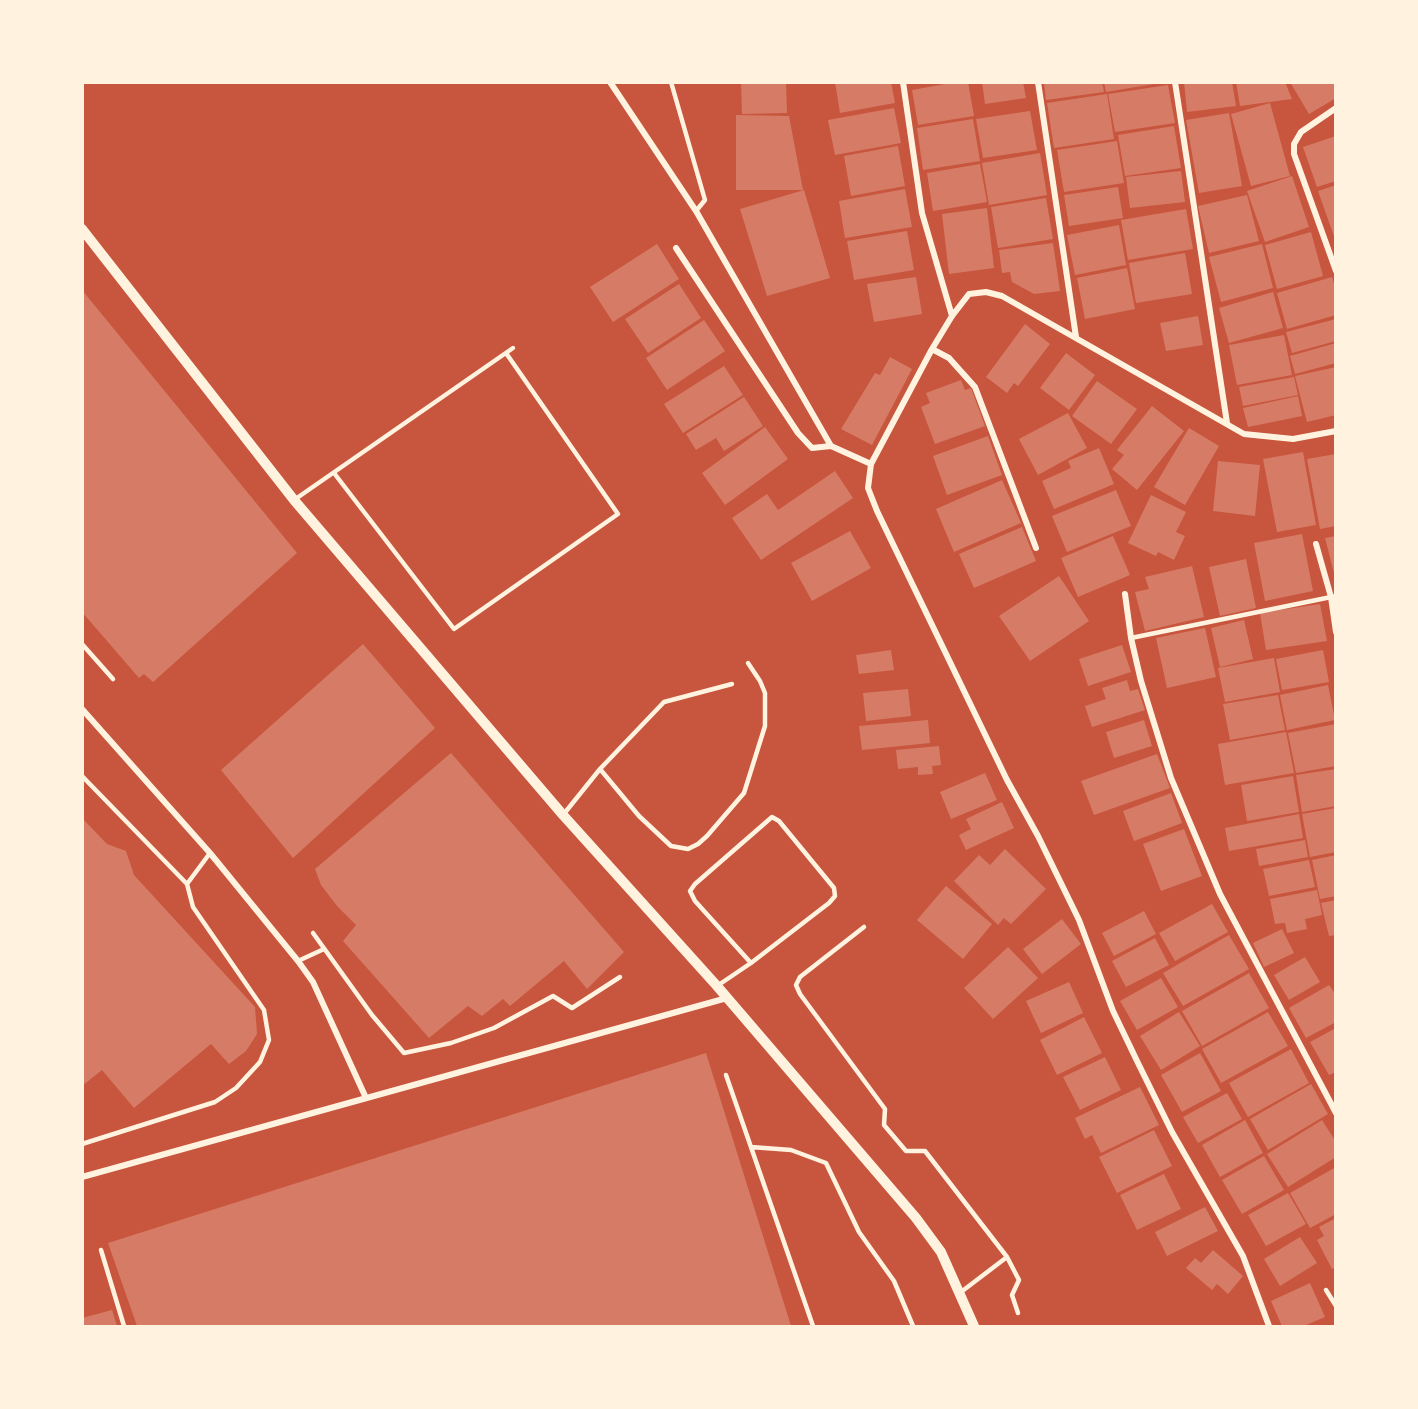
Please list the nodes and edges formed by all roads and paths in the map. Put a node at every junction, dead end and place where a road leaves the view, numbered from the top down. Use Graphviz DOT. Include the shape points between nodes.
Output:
graph roads {
  1 [pos="610,82"];
  2 [pos="671,82"];
  3 [pos="903,82"];
  4 [pos="1038,82"];
  5 [pos="1175,82"];
  6 [pos="1335,108"];
  7 [pos="696,211"];
  8 [pos="82,229"];
  9 [pos="676,248"];
  10 [pos="1335,271"];
  11 [pos="952,316"];
  12 [pos="1076,337"];
  13 [pos="513,348"];
  14 [pos="932,349"];
  15 [pos="506,353"];
  16 [pos="1227,423"];
  17 [pos="1335,431"];
  18 [pos="831,446"];
  19 [pos="871,464"];
  20 [pos="334,473"];
  21 [pos="294,500"];
  22 [pos="1316,544"];
  23 [pos="1036,548"];
  24 [pos="1125,594"];
  25 [pos="1333,596"];
  26 [pos="1335,632"];
  27 [pos="1131,638"];
  28 [pos="82,644"];
  29 [pos="748,663"];
  30 [pos="113,679"];
  31 [pos="732,684"];
  32 [pos="82,709"];
  33 [pos="600,769"];
  34 [pos="82,776"];
  35 [pos="562,815"];
  36 [pos="210,853"];
  37 [pos="187,884"];
  38 [pos="864,927"];
  39 [pos="313,933"];
  40 [pos="324,949"];
  41 [pos="298,961"];
  42 [pos="751,963"];
  43 [pos="620,977"];
  44 [pos="717,986"];
  45 [pos="727,998"];
  46 [pos="726,1075"];
  47 [pos="366,1098"];
  48 [pos="1335,1113"];
  49 [pos="82,1144"];
  50 [pos="751,1147"];
  51 [pos="82,1177"];
  52 [pos="101,1250"];
  53 [pos="1007,1257"];
  54 [pos="1326,1290"];
  55 [pos="961,1292"];
  56 [pos="1335,1306"];
  57 [pos="1018,1313"];
  58 [pos="123,1326"];
  59 [pos="813,1326"];
  60 [pos="913,1326"];
  61 [pos="974,1326"];
  62 [pos="1269,1326"];
  1 -- 7 [label="street"];
  2 -- 7 [label="lane" via="705,200"];
  3 -- 11 [label="street" via="922,213"];
  4 -- 12 [label="street"];
  5 -- 16 [label="street"];
  6 -- 10 [label="street" via="1301,132 1294,144 1294,154"];
  7 -- 18 [label="street"];
  8 -- 21 [label="street"];
  9 -- 18 [label="street" via="798,433 812,448"];
  11 -- 12 [label="street" via="969,294 986,292 1002,296"];
  11 -- 14 [label="street"];
  12 -- 16 [label="street"];
  13 -- 15 [label="lane"];
  14 -- 19 [label="street"];
  14 -- 23 [label="street" via="949,358 975,387"];
  15 -- 20 [label="lane"];
  15 -- 20 [label="lane" via="618,514 464,623 454,629"];
  16 -- 17 [label="street" via="1244,434 1263,437 1293,439"];
  18 -- 19 [label="street"];
  19 -- 62 [label="street" via="868,488 877,510 1079,920 1113,1011 1138,1063 1172,1132 1243,1256"];
  20 -- 21 [label="lane"];
  21 -- 35 [label="street"];
  22 -- 25 [label="street"];
  24 -- 27 [label="street"];
  25 -- 26 [label="street"];
  25 -- 27 [label="lane"];
  27 -- 48 [label="street" via="1171,778 1220,894"];
  28 -- 30 [label="lane"];
  29 -- 33 [label="lane" via="765,693 765,726 744,793 698,844 688,849 677,848 664,840"];
  31 -- 33 [label="lane" via="664,702"];
  32 -- 36 [label="street"];
  33 -- 35 [label="lane"];
  34 -- 37 [label="lane"];
  35 -- 44 [label="street"];
  36 -- 37 [label="lane"];
  36 -- 41 [label="street"];
  37 -- 49 [label="lane" via="193,907 264,1010 269,1040 260,1062 236,1088 215,1102"];
  38 -- 53 [label="lane" via="800,976 796,985 885,1109 884,1125 906,1151 925,1151"];
  39 -- 40 [label="lane"];
  40 -- 41 [label="lane"];
  40 -- 43 [label="lane" via="404,1053 494,1028 553,996 572,1008"];
  41 -- 47 [label="street" via="313,982"];
  42 -- 42 [label="lane" via="694,901 690,891 772,818 834,888 835,896"];
  42 -- 44 [label="lane"];
  44 -- 45 [label="street"];
  45 -- 47 [label="street"];
  45 -- 55 [label="street" via="916,1218 941,1252"];
  46 -- 50 [label="lane"];
  47 -- 51 [label="street"];
  50 -- 59 [label="lane"];
  50 -- 60 [label="lane" via="790,1150 826,1163 859,1232 894,1281"];
  52 -- 58 [label="lane"];
  53 -- 55 [label="lane"];
  53 -- 57 [label="lane" via="1018,1280 1012,1295"];
  54 -- 56 [label="lane"];
  55 -- 61 [label="street"];
}
